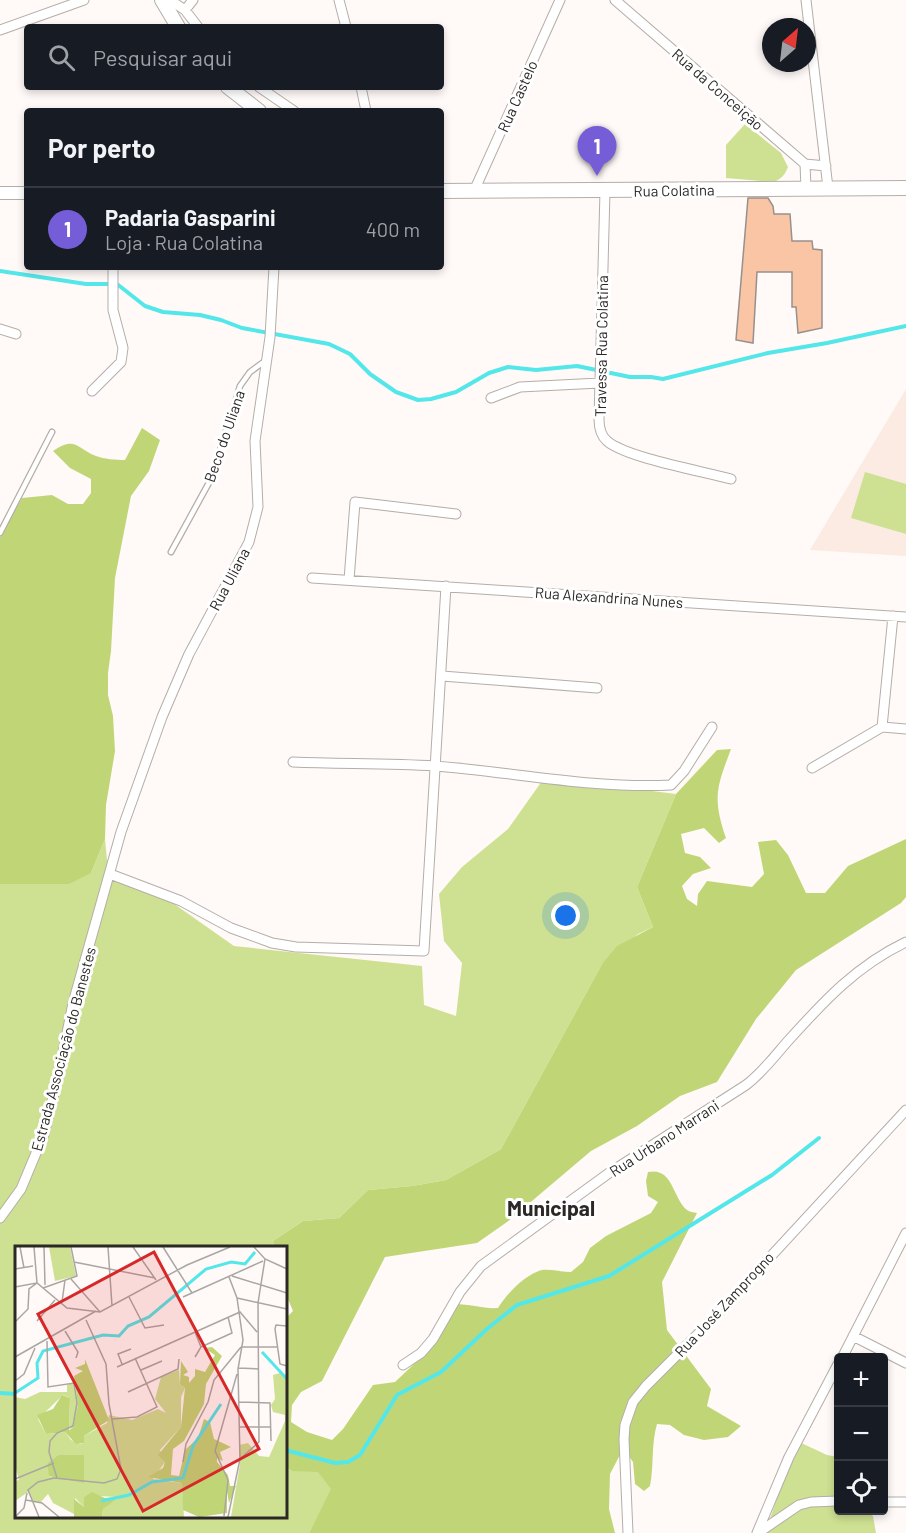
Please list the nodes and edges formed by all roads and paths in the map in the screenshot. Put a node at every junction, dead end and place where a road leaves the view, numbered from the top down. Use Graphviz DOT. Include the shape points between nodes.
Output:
graph roads {
  1 [pos="84,0"];
  2 [pos="162,0"];
  3 [pos="170,0"];
  4 [pos="193,0"];
  5 [pos="339,0"];
  6 [pos="560,0"];
  7 [pos="615,0"];
  8 [pos="806,0"];
  9 [pos="185,10"];
  10 [pos="176,24"];
  11 [pos="196,24"];
  12 [pos="345,24"];
  13 [pos="0,30"];
  14 [pos="232,90"];
  15 [pos="263,90"];
  16 [pos="362,90"];
  17 [pos="255,108"];
  18 [pos="290,108"];
  19 [pos="365,108"];
  20 [pos="805,164"];
  21 [pos="826,166"];
  22 [pos="806,188"];
  23 [pos="828,188"];
  24 [pos="906,188"];
  25 [pos="444,191"];
  26 [pos="474,191"];
  27 [pos="605,191"];
  28 [pos="0,193"];
  29 [pos="24,193"];
  30 [pos="274,270"];
  31 [pos="113,271"];
  32 [pos="0,329"];
  33 [pos="16,334"];
  34 [pos="267,360"];
  35 [pos="600,375"];
  36 [pos="92,391"];
  37 [pos="491,399"];
  38 [pos="52,432"];
  39 [pos="731,479"];
  40 [pos="456,514"];
  41 [pos="0,533"];
  42 [pos="171,552"];
  43 [pos="312,578"];
  44 [pos="349,580"];
  45 [pos="446,586"];
  46 [pos="893,616"];
  47 [pos="906,616"];
  48 [pos="442,676"];
  49 [pos="597,688"];
  50 [pos="882,726"];
  51 [pos="712,727"];
  52 [pos="906,729"];
  53 [pos="293,762"];
  54 [pos="434,766"];
  55 [pos="812,768"];
  56 [pos="110,874"];
  57 [pos="906,942"];
  58 [pos="906,1110"];
  59 [pos="0,1218"];
  60 [pos="906,1233"];
  61 [pos="853,1336"];
  62 [pos="844,1353"];
  63 [pos="906,1364"];
  64 [pos="403,1365"];
  65 [pos="834,1372"];
  66 [pos="834,1501"];
  67 [pos="888,1502"];
  68 [pos="906,1502"];
  69 [pos="628,1533"];
  70 [pos="758,1533"];
  1 -- 13 [label="street"];
  2 -- 10 [label="main road"];
  3 -- 9 [label="street"];
  4 -- 9 [label="street"];
  5 -- 12 [label="street"];
  6 -- 26 [label="street, Rua Castelo"];
  7 -- 20 [label="street, Rua da Conceição"];
  8 -- 21 [label="street"];
  9 -- 11 [label="street"];
  14 -- 17 [label="main road"];
  15 -- 18 [label="street"];
  16 -- 19 [label="street"];
  20 -- 21 [label="street"];
  20 -- 22 [label="street"];
  21 -- 23 [label="street"];
  22 -- 23 [label="main road, Rua Colatina"];
  22 -- 27 [label="main road, Rua Colatina"];
  23 -- 24 [label="main road, Rua Colatina"];
  25 -- 26 [label="main road, Rua Colatina"];
  26 -- 27 [label="main road, Rua Colatina"];
  27 -- 35 [label="street, Travessa Rua Colatina"];
  28 -- 29 [label="street"];
  30 -- 34 [label="street, Rua Uliana"];
  31 -- 36 [label="street" via="113,310 123,348 122,362"];
  32 -- 33 [label="street"];
  34 -- 42 [label="lane, Beco do Uliana" via="250,372 240,386 211,479"];
  34 -- 56 [label="street, Rua Uliana" via="255,441 258,507 249,542 189,654 162,717"];
  35 -- 37 [label="street" via="520,387"];
  35 -- 39 [label="street, Travessa Rua Colatina" via="599,428 607,441 627,452"];
  38 -- 41 [label="lane"];
  40 -- 44 [label="street" via="356,502"];
  43 -- 44 [label="street, Rua Alexandrina Nunes"];
  44 -- 45 [label="street, Rua Alexandrina Nunes"];
  45 -- 46 [label="street, Rua Alexandrina Nunes"];
  45 -- 48 [label="street"];
  46 -- 47 [label="street, Rua Alexandrina Nunes"];
  46 -- 50 [label="street"];
  48 -- 49 [label="street"];
  48 -- 54 [label="street"];
  50 -- 52 [label="street"];
  50 -- 55 [label="street"];
  51 -- 54 [label="street" via="671,785 568,781"];
  53 -- 54 [label="street"];
  54 -- 56 [label="street" via="424,951 272,944 231,928 181,901"];
  56 -- 59 [label="street, Estrada Associação do Banestes" via="73,1003 44,1134 21,1189"];
  57 -- 64 [label="street, Rua Urbano Marrani" via="864,966 837,989 746,1085 609,1173 481,1266 460,1292 433,1339"];
  58 -- 69 [label="street, Rua José Zamprogno" via="633,1402 624,1439"];
  60 -- 61 [label="street"];
  61 -- 62 [label="street"];
  61 -- 63 [label="street"];
  65 -- 70 [label="street" via="789,1457"];
  66 -- 70 [label="street" via="799,1504"];
  67 -- 68 [label="street"];
}
